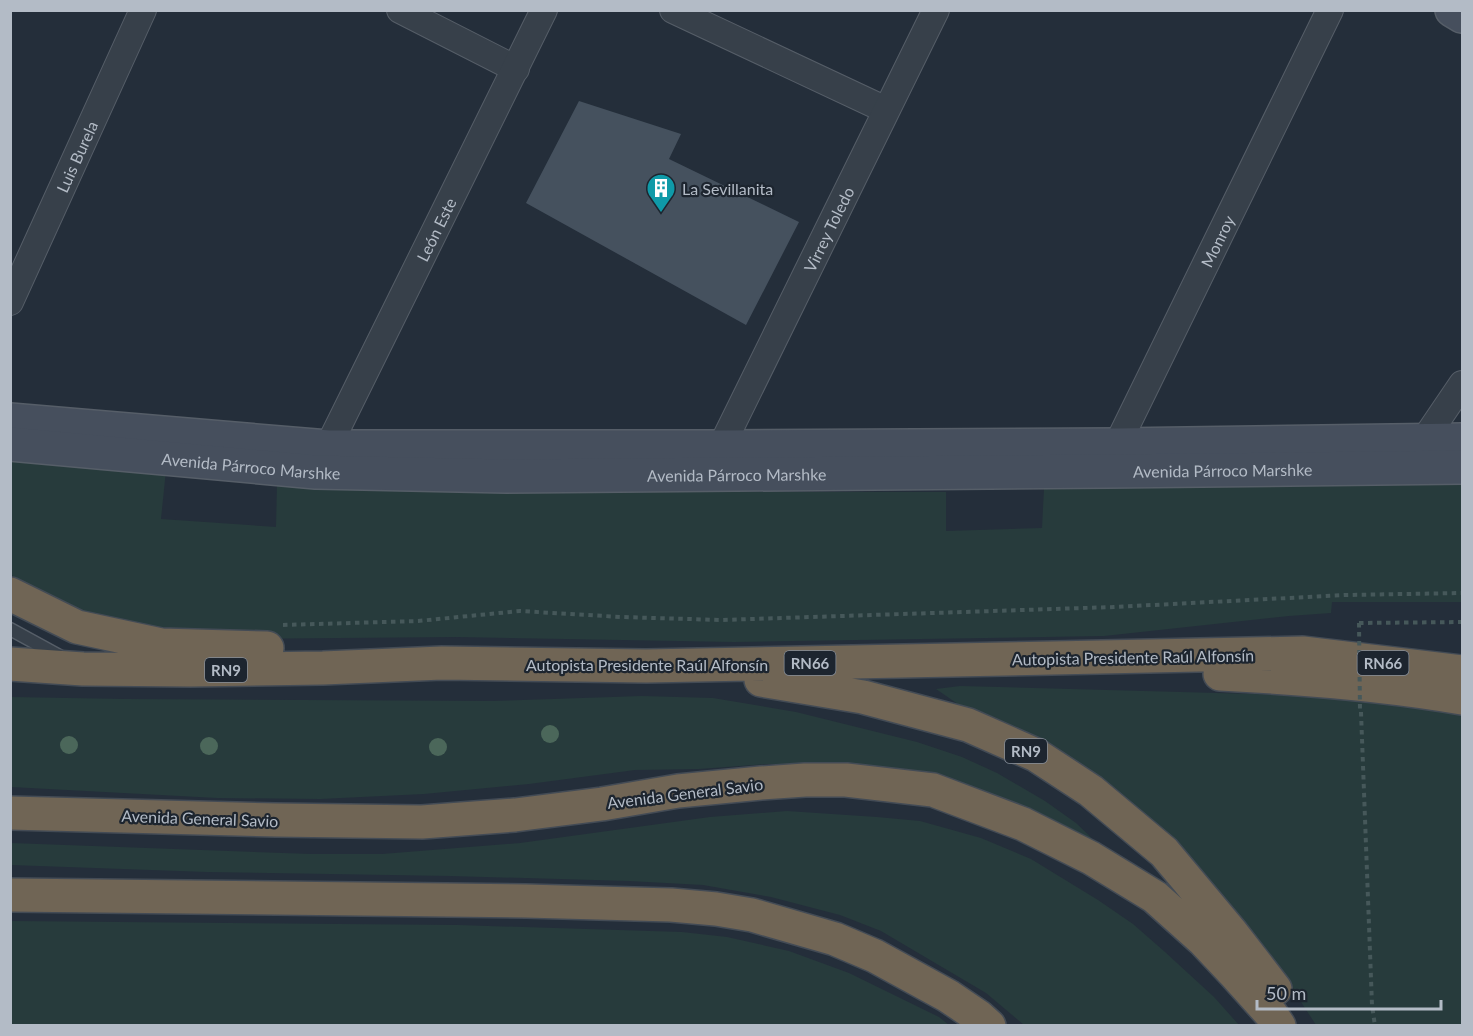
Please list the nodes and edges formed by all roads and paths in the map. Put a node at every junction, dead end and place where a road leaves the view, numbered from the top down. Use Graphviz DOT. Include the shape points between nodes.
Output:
graph roads {
  1 [pos="143,10"];
  2 [pos="400,10"];
  3 [pos="544,10"];
  4 [pos="673,10"];
  5 [pos="936,10"];
  6 [pos="1330,10"];
  7 [pos="1452,10"];
  8 [pos="1462,16"];
  9 [pos="516,69"];
  10 [pos="886,110"];
  11 [pos="10,302"];
  12 [pos="1462,384"];
  13 [pos="10,420"];
  14 [pos="1425,440"];
  15 [pos="1462,440"];
  16 [pos="10,444"];
  17 [pos="328,447"];
  18 [pos="721,447"];
  19 [pos="1113,458"];
  20 [pos="1462,467"];
  21 [pos="1462,593"];
  22 [pos="10,594"];
  23 [pos="1462,622"];
  24 [pos="272,625"];
  25 [pos="10,628"];
  26 [pos="1303,653"];
  27 [pos="1462,653"];
  28 [pos="975,660"];
  29 [pos="442,663"];
  30 [pos="10,664"];
  31 [pos="646,666"];
  32 [pos="83,669"];
  33 [pos="1462,672"];
  34 [pos="1462,698"];
  35 [pos="10,813"];
  36 [pos="10,895"];
  37 [pos="989,1026"];
  38 [pos="1279,1026"];
  39 [pos="1298,1026"];
  40 [pos="1375,1026"];
  1 -- 11 [label="street, Luis Burela"];
  2 -- 9 [label="street"];
  3 -- 9 [label="street, León Este"];
  4 -- 10 [label="street"];
  5 -- 10 [label="street, Virrey Toledo"];
  6 -- 19 [label="street, Monroy"];
  7 -- 8 [label="main road"];
  9 -- 17 [label="street, León Este"];
  10 -- 18 [label="street, Virrey Toledo"];
  12 -- 14 [label="street"];
  13 -- 17 [label="main road, Avenida Párroco Marshke"];
  14 -- 15 [label="main road, Avenida Párroco Marshke"];
  14 -- 19 [label="main road, Avenida Párroco Marshke"];
  16 -- 19 [label="main road, Avenida Párroco Marshke" via="328,472 506,476"];
  17 -- 18 [label="main road, Avenida Párroco Marshke"];
  18 -- 19 [label="main road, Avenida Párroco Marshke"];
  19 -- 20 [label="main road, Avenida Párroco Marshke"];
  21 -- 24 [label="path" via="721,620 520,611 418,621"];
  22 -- 29 [label="highway" via="77,627 160,645 352,651"];
  23 -- 40 [label="path, bridge" via="1359,623"];
  25 -- 32 [label="lane"];
  26 -- 27 [label="highway"];
  26 -- 28 [label="highway, Autopista Presidente Raúl Alfonsín / RN66"];
  26 -- 33 [label="highway, Autopista Presidente Raúl Alfonsín / RN66"];
  28 -- 31 [label="highway, Autopista Presidente Raúl Alfonsín / RN66"];
  28 -- 34 [label="highway" via="1254,676"];
  29 -- 31 [label="highway, Autopista Presidente Raúl Alfonsín / RN9"];
  29 -- 32 [label="highway, Autopista Presidente Raúl Alfonsín / RN9" via="323,668"];
  30 -- 32 [label="highway, Autopista Presidente Raúl Alfonsín / RN9"];
  31 -- 39 [label="highway, RN9" via="863,697 968,725 1036,755 1090,790 1164,852 1232,932 1283,999"];
  35 -- 38 [label="highway, Avenida General Savio" via="422,822 515,815 678,791 805,780 846,780 933,790 1023,824 1091,858 1155,897 1203,940"];
  36 -- 37 [label="highway" via="549,901 716,909 835,939 875,956 939,991"];
}
